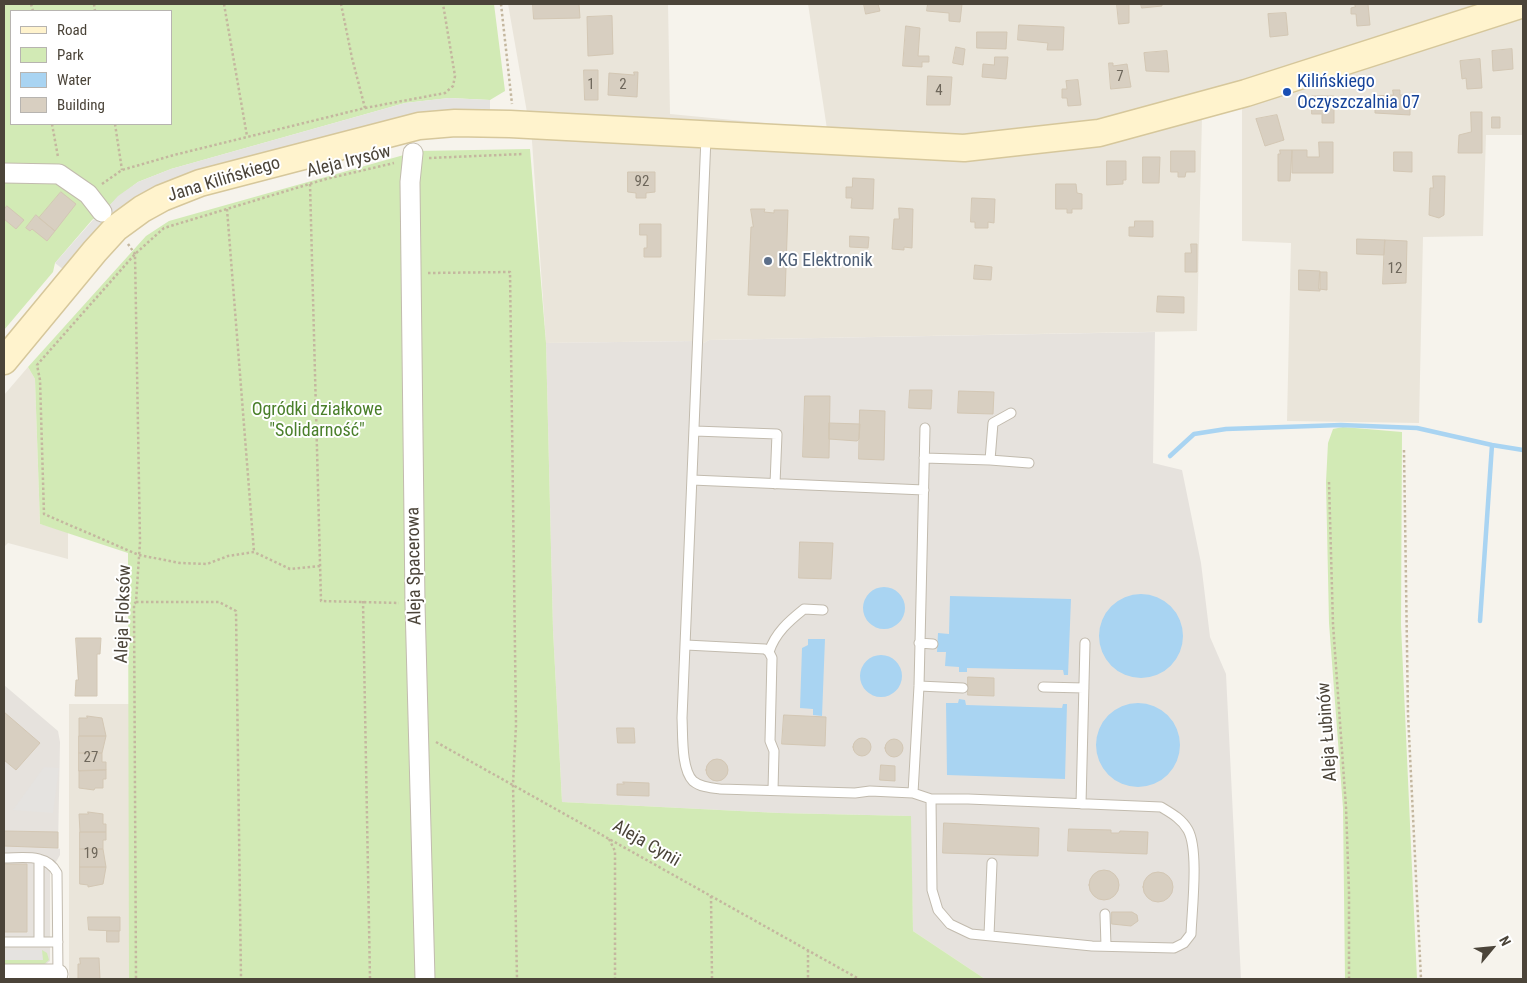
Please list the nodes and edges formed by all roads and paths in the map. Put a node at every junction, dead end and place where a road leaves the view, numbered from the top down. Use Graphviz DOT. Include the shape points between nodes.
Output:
graph roads {
  1 [pos="224,4"];
  2 [pos="341,4"];
  3 [pos="443,4"];
  4 [pos="501,4"];
  5 [pos="1523,4"];
  6 [pos="365,108"];
  7 [pos="510,124"];
  8 [pos="52,125"];
  9 [pos="115,125"];
  10 [pos="706,134"];
  11 [pos="247,136"];
  12 [pos="410,144"];
  13 [pos="523,154"];
  14 [pos="122,170"];
  15 [pos="4,173"];
  16 [pos="59,174"];
  17 [pos="310,184"];
  18 [pos="88,194"];
  19 [pos="227,209"];
  20 [pos="109,220"];
  21 [pos="134,252"];
  22 [pos="412,274"];
  23 [pos="4,361"];
  24 [pos="1011,414"];
  25 [pos="925,428"];
  26 [pos="694,431"];
  27 [pos="1404,450"];
  28 [pos="924,458"];
  29 [pos="990,460"];
  30 [pos="1029,463"];
  31 [pos="692,480"];
  32 [pos="1329,482"];
  33 [pos="775,484"];
  34 [pos="924,490"];
  35 [pos="254,552"];
  36 [pos="139,555"];
  37 [pos="320,566"];
  38 [pos="363,601"];
  39 [pos="136,602"];
  40 [pos="416,604"];
  41 [pos="823,610"];
  42 [pos="920,643"];
  43 [pos="1085,643"];
  44 [pos="933,644"];
  45 [pos="686,645"];
  46 [pos="770,652"];
  47 [pos="919,686"];
  48 [pos="1043,686"];
  49 [pos="963,688"];
  50 [pos="1084,688"];
  51 [pos="420,733"];
  52 [pos="513,784"];
  53 [pos="773,790"];
  54 [pos="913,793"];
  55 [pos="931,799"];
  56 [pos="1080,804"];
  57 [pos="609,838"];
  58 [pos="4,858"];
  59 [pos="39,858"];
  60 [pos="992,863"];
  61 [pos="711,896"];
  62 [pos="1105,914"];
  63 [pos="989,935"];
  64 [pos="4,942"];
  65 [pos="39,942"];
  66 [pos="58,942"];
  67 [pos="1106,946"];
  68 [pos="808,950"];
  69 [pos="4,974"];
  70 [pos="58,974"];
  71 [pos="27,977"];
  72 [pos="136,979"];
  73 [pos="241,979"];
  74 [pos="370,979"];
  75 [pos="425,979"];
  76 [pos="517,979"];
  77 [pos="615,979"];
  78 [pos="712,979"];
  79 [pos="808,979"];
  80 [pos="859,979"];
  81 [pos="1349,979"];
  82 [pos="1421,979"];
  1 -- 11 [label="path"];
  2 -- 6 [label="path"];
  3 -- 6 [label="path" via="456,76 453,86 445,93"];
  4 -- 7 [label="path" via="512,94"];
  5 -- 10 [label="street, Jana Kilińskiego" via="1246,93 1099,134 964,148"];
  6 -- 11 [label="path"];
  7 -- 10 [label="street, Jana Kilińskiego"];
  7 -- 12 [label="street, Jana Kilińskiego" via="455,124"];
  8 -- 16 [label="path"];
  9 -- 14 [label="path"];
  10 -- 26 [label="lane"];
  11 -- 14 [label="path"];
  12 -- 13 [label="path, Aleja Irysów"];
  12 -- 17 [label="path, Aleja Irysów"];
  12 -- 20 [label="street, Jana Kilińskiego" via="200,184"];
  12 -- 22 [label="street, Aleja Spacerowa"];
  14 -- 18 [label="path"];
  15 -- 16 [label="street"];
  16 -- 18 [label="street"];
  17 -- 19 [label="path, Aleja Irysów"];
  17 -- 37 [label="path"];
  18 -- 20 [label="street"];
  19 -- 21 [label="path, Aleja Irysów" via="164,228"];
  19 -- 35 [label="path"];
  20 -- 23 [label="street, Jana Kilińskiego"];
  21 -- 36 [label="path, Aleja Floksów"];
  21 -- 36 [label="path, Aleja Irysów" via="37,365 44,514"];
  22 -- 40 [label="street, Aleja Spacerowa"];
  22 -- 52 [label="path" via="510,272 516,725"];
  24 -- 29 [label="lane" via="993,423"];
  25 -- 28 [label="lane"];
  26 -- 31 [label="lane"];
  26 -- 33 [label="lane" via="777,434"];
  27 -- 82 [label="path" via="1408,714"];
  28 -- 29 [label="lane"];
  28 -- 34 [label="lane"];
  29 -- 30 [label="lane"];
  31 -- 33 [label="lane"];
  31 -- 45 [label="lane"];
  32 -- 81 [label="path, Aleja Łubinów" via="1346,816"];
  33 -- 34 [label="lane"];
  34 -- 42 [label="lane"];
  35 -- 36 [label="path" via="228,556 207,564 180,563"];
  35 -- 37 [label="path" via="290,569"];
  36 -- 39 [label="path, Aleja Floksów"];
  37 -- 38 [label="path" via="322,601"];
  38 -- 40 [label="path"];
  38 -- 74 [label="path"];
  39 -- 72 [label="path, Aleja Floksów"];
  39 -- 73 [label="path" via="219,602 236,610"];
  40 -- 51 [label="street, Aleja Spacerowa"];
  41 -- 46 [label="lane" via="804,609 798,613 772,641"];
  42 -- 44 [label="lane"];
  42 -- 47 [label="lane"];
  43 -- 50 [label="lane"];
  45 -- 46 [label="lane" via="765,649"];
  45 -- 53 [label="lane" via="682,718 684,760 692,780 704,787 720,790"];
  46 -- 53 [label="lane"];
  47 -- 49 [label="lane"];
  47 -- 54 [label="lane"];
  48 -- 50 [label="lane"];
  50 -- 56 [label="lane"];
  51 -- 52 [label="path, Aleja Cynii"];
  51 -- 75 [label="street, Aleja Spacerowa"];
  52 -- 57 [label="path, Aleja Cynii"];
  52 -- 76 [label="path"];
  53 -- 54 [label="lane"];
  54 -- 55 [label="lane"];
  55 -- 56 [label="lane"];
  55 -- 63 [label="lane" via="932,890 938,910 950,924 971,934"];
  56 -- 67 [label="lane" via="1161,808 1176,816 1188,829 1192,840 1191,934 1184,944 1174,948"];
  57 -- 61 [label="path, Aleja Cynii"];
  57 -- 77 [label="path" via="615,851"];
  58 -- 59 [label="lane"];
  59 -- 65 [label="lane"];
  59 -- 66 [label="lane" via="47,860 57,872"];
  60 -- 63 [label="lane"];
  61 -- 68 [label="path, Aleja Cynii"];
  61 -- 78 [label="path"];
  62 -- 67 [label="lane"];
  63 -- 67 [label="lane"];
  64 -- 65 [label="lane"];
  65 -- 66 [label="lane"];
  66 -- 70 [label="lane"];
  68 -- 79 [label="path"];
  68 -- 80 [label="path, Aleja Cynii"];
  69 -- 71 [label="street"];
  70 -- 71 [label="street"];
}
